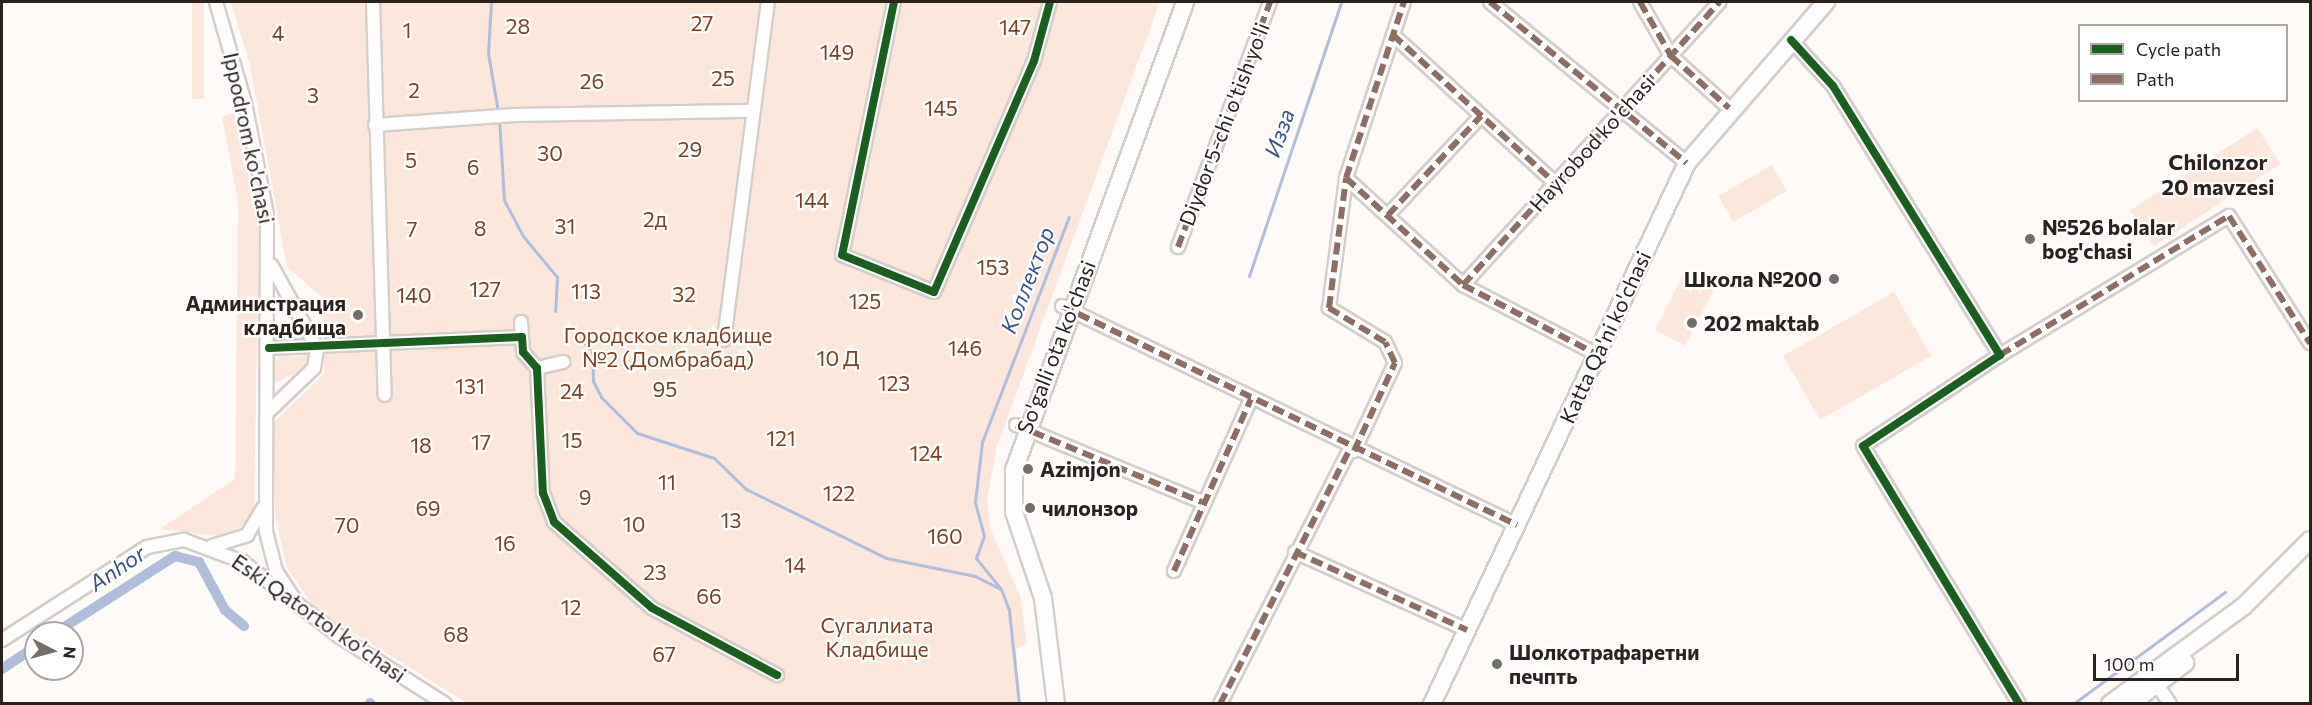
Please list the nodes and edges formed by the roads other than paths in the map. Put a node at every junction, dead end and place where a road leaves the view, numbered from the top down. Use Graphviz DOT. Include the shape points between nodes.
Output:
graph roads {
  1 [pos="216,2"];
  2 [pos="373,2"];
  3 [pos="768,2"];
  4 [pos="894,2"];
  5 [pos="1050,2"];
  6 [pos="1175,2"];
  7 [pos="1185,2"];
  8 [pos="1270,2"];
  9 [pos="1404,2"];
  10 [pos="1491,2"];
  11 [pos="1640,2"];
  12 [pos="1720,2"];
  13 [pos="1826,2"];
  14 [pos="1393,35"];
  15 [pos="1791,40"];
  16 [pos="1671,56"];
  17 [pos="1729,108"];
  18 [pos="754,111"];
  19 [pos="1619,112"];
  20 [pos="1481,116"];
  21 [pos="375,125"];
  22 [pos="1687,163"];
  23 [pos="1346,178"];
  24 [pos="1555,183"];
  25 [pos="1388,215"];
  26 [pos="1178,247"];
  27 [pos="270,264"];
  28 [pos="1463,285"];
  29 [pos="1066,308"];
  30 [pos="521,322"];
  31 [pos="522,337"];
  32 [pos="724,340"];
  33 [pos="2310,343"];
  34 [pos="381,345"];
  35 [pos="268,348"];
  36 [pos="317,348"];
  37 [pos="1596,354"];
  38 [pos="2000,356"];
  39 [pos="563,362"];
  40 [pos="537,368"];
  41 [pos="385,395"];
  42 [pos="1251,399"];
  43 [pos="267,413"];
  44 [pos="1021,427"];
  45 [pos="1352,450"];
  46 [pos="265,492"];
  47 [pos="1202,502"];
  48 [pos="1517,525"];
  49 [pos="2310,540"];
  50 [pos="211,546"];
  51 [pos="1295,552"];
  52 [pos="2310,556"];
  53 [pos="1174,571"];
  54 [pos="298,605"];
  55 [pos="1467,630"];
  56 [pos="2,640"];
  57 [pos="777,675"];
  58 [pos="2153,679"];
  59 [pos="445,704"];
  60 [pos="1046,704"];
  61 [pos="1056,704"];
  62 [pos="1220,704"];
  63 [pos="1432,704"];
  64 [pos="2019,704"];
  65 [pos="2110,704"];
  66 [pos="2130,704"];
  67 [pos="2170,704"];
  1 -- 27 [label="street, Ippodrom ko'chasi" via="257,155"];
  2 -- 21 [label="street"];
  3 -- 18 [label="street"];
  4 -- 5 [label="street" via="842,255 934,292 1034,61"];
  6 -- 29 [label="main road, So'galli ota ko'chasi"];
  7 -- 29 [label="main road, So'galli ota ko'chasi"];
  8 -- 26 [label="street, Diydor 5-chi o'tish yo'li"];
  9 -- 14 [label="street"];
  10 -- 19 [label="street"];
  11 -- 16 [label="street"];
  12 -- 16 [label="street, Hayrobod ko'chasi"];
  13 -- 15 [label="main road, Katta Qa'ni ko'chasi"];
  14 -- 20 [label="street"];
  14 -- 23 [label="street"];
  15 -- 17 [label="main road, Katta Qa'ni ko'chasi"];
  15 -- 38 [label="street" via="1833,86"];
  16 -- 17 [label="street"];
  16 -- 19 [label="street, Hayrobod ko'chasi"];
  17 -- 22 [label="main road, Katta Qa'ni ko'chasi"];
  18 -- 21 [label="street" via="485,116"];
  18 -- 32 [label="street"];
  19 -- 22 [label="street"];
  19 -- 24 [label="street, Hayrobod ko'chasi"];
  20 -- 24 [label="street"];
  20 -- 25 [label="street"];
  21 -- 34 [label="street"];
  22 -- 37 [label="main road, Katta Qa'ni ko'chasi"];
  23 -- 25 [label="street"];
  23 -- 45 [label="street" via="1329,308 1385,342 1395,363"];
  24 -- 28 [label="street, Hayrobod ko'chasi"];
  25 -- 28 [label="street"];
  27 -- 35 [label="street, Ippodrom ko'chasi"];
  27 -- 36 [label="street"];
  28 -- 37 [label="street"];
  29 -- 42 [label="street"];
  29 -- 44 [label="main road, So'galli ota ko'chasi"];
  30 -- 31 [label="street"];
  31 -- 34 [label="street"];
  31 -- 40 [label="street" via="523,352"];
  33 -- 38 [label="street" via="2229,216"];
  34 -- 36 [label="street"];
  34 -- 41 [label="street"];
  35 -- 36 [label="street"];
  35 -- 43 [label="street, Ippodrom ko'chasi"];
  36 -- 43 [label="street" via="314,368"];
  37 -- 48 [label="main road, Katta Qa'ni ko'chasi"];
  38 -- 64 [label="street" via="1863,446"];
  39 -- 40 [label="street"];
  40 -- 57 [label="street" via="543,493 554,522 652,608"];
  42 -- 45 [label="street"];
  42 -- 47 [label="street"];
  43 -- 46 [label="street, Ippodrom ko'chasi"];
  44 -- 47 [label="street"];
  44 -- 60 [label="main road, So'galli ota ko'chasi" via="1004,499 1033,601"];
  44 -- 61 [label="main road, So'galli ota ko'chasi" via="1014,470 1014,512 1043,598"];
  45 -- 48 [label="street"];
  45 -- 51 [label="street"];
  46 -- 50 [label="street, Ippodrom ko'chasi" via="251,532"];
  46 -- 54 [label="street, Ippodrom ko'chasi" via="270,553"];
  47 -- 53 [label="street" via="1203,514"];
  48 -- 55 [label="main road, Katta Qa'ni ko'chasi"];
  49 -- 58 [label="main road" via="2244,606"];
  50 -- 54 [label="street, Eski Qatortol ko'chasi" via="243,562"];
  50 -- 56 [label="street, Eski Qatortol ko'chasi" via="178,540 147,547"];
  51 -- 55 [label="street"];
  51 -- 62 [label="street"];
  52 -- 58 [label="main road" via="2251,615"];
  54 -- 59 [label="street, Eski Qatortol ko'chasi"];
  55 -- 63 [label="main road, Katta Qa'ni ko'chasi"];
  58 -- 65 [label="main road"];
  58 -- 66 [label="main road"];
  58 -- 67 [label="street"];
}
